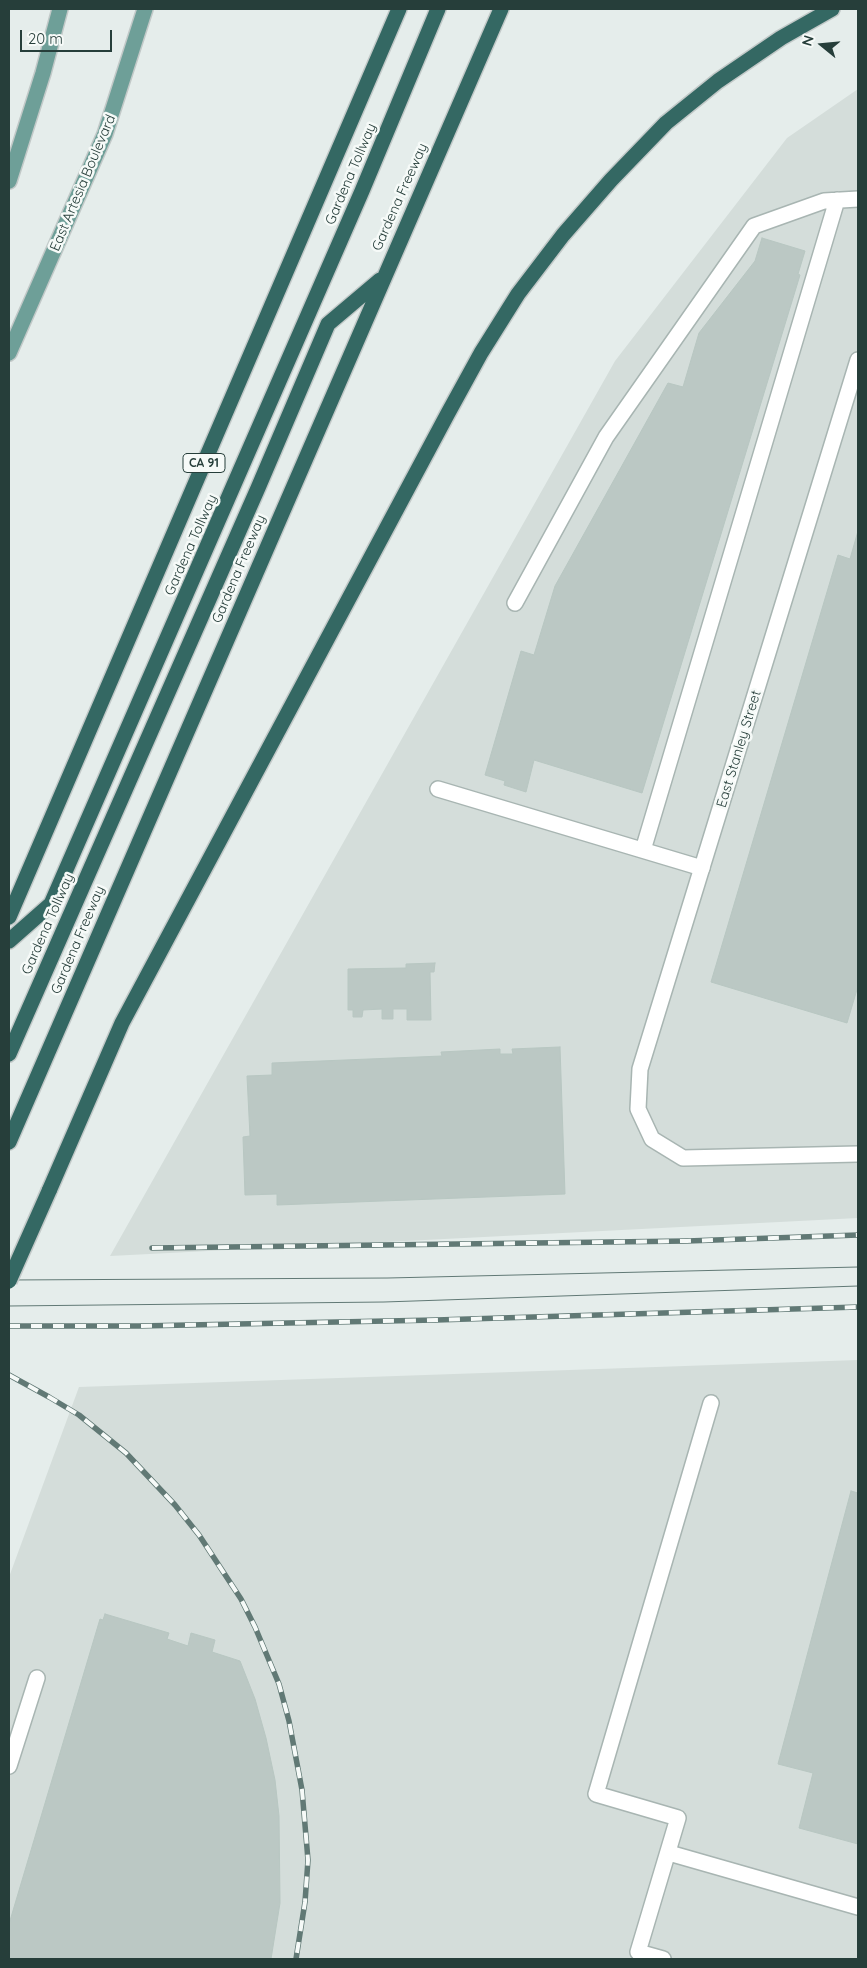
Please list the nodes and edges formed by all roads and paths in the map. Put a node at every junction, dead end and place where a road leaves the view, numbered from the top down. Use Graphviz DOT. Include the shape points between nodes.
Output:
graph roads {
  1 [pos="60,9"];
  2 [pos="145,9"];
  3 [pos="398,9"];
  4 [pos="438,9"];
  5 [pos="501,9"];
  6 [pos="832,9"];
  7 [pos="9,181"];
  8 [pos="858,199"];
  9 [pos="837,200"];
  10 [pos="383,277"];
  11 [pos="9,352"];
  12 [pos="858,360"];
  13 [pos="515,603"];
  14 [pos="438,789"];
  15 [pos="643,850"];
  16 [pos="702,868"];
  17 [pos="9,917"];
  18 [pos="9,941"];
  19 [pos="9,1054"];
  20 [pos="9,1142"];
  21 [pos="858,1154"];
  22 [pos="9,1281"];
  23 [pos="711,1403"];
  24 [pos="37,1678"];
  25 [pos="9,1766"];
  26 [pos="668,1853"];
  27 [pos="858,1907"];
  28 [pos="663,1959"];
  1 -- 7 [label="main road"];
  2 -- 11 [label="main road, East Artesia Boulevard" via="105,134"];
  3 -- 17 [label="highway, CA 91"];
  4 -- 18 [label="highway, Gardena Tollway" via="51,904"];
  5 -- 10 [label="highway, Gardena Freeway"];
  6 -- 22 [label="highway, bridge" via="781,38 718,81 666,123 563,235 518,294 481,352 122,1023"];
  8 -- 9 [label="street"];
  9 -- 13 [label="street" via="824,201 754,226 606,437"];
  9 -- 15 [label="street"];
  10 -- 19 [label="highway, Gardena Tollway" via="328,324"];
  10 -- 20 [label="highway, Gardena Freeway"];
  12 -- 16 [label="street, East Stanley Street"];
  14 -- 15 [label="street"];
  15 -- 16 [label="street"];
  16 -- 21 [label="street, East Stanley Street" via="640,1069 638,1110 652,1139 683,1158"];
  23 -- 26 [label="street" via="596,1794 678,1818"];
  24 -- 25 [label="street"];
  26 -- 27 [label="street"];
  26 -- 28 [label="street" via="638,1952"];
}
